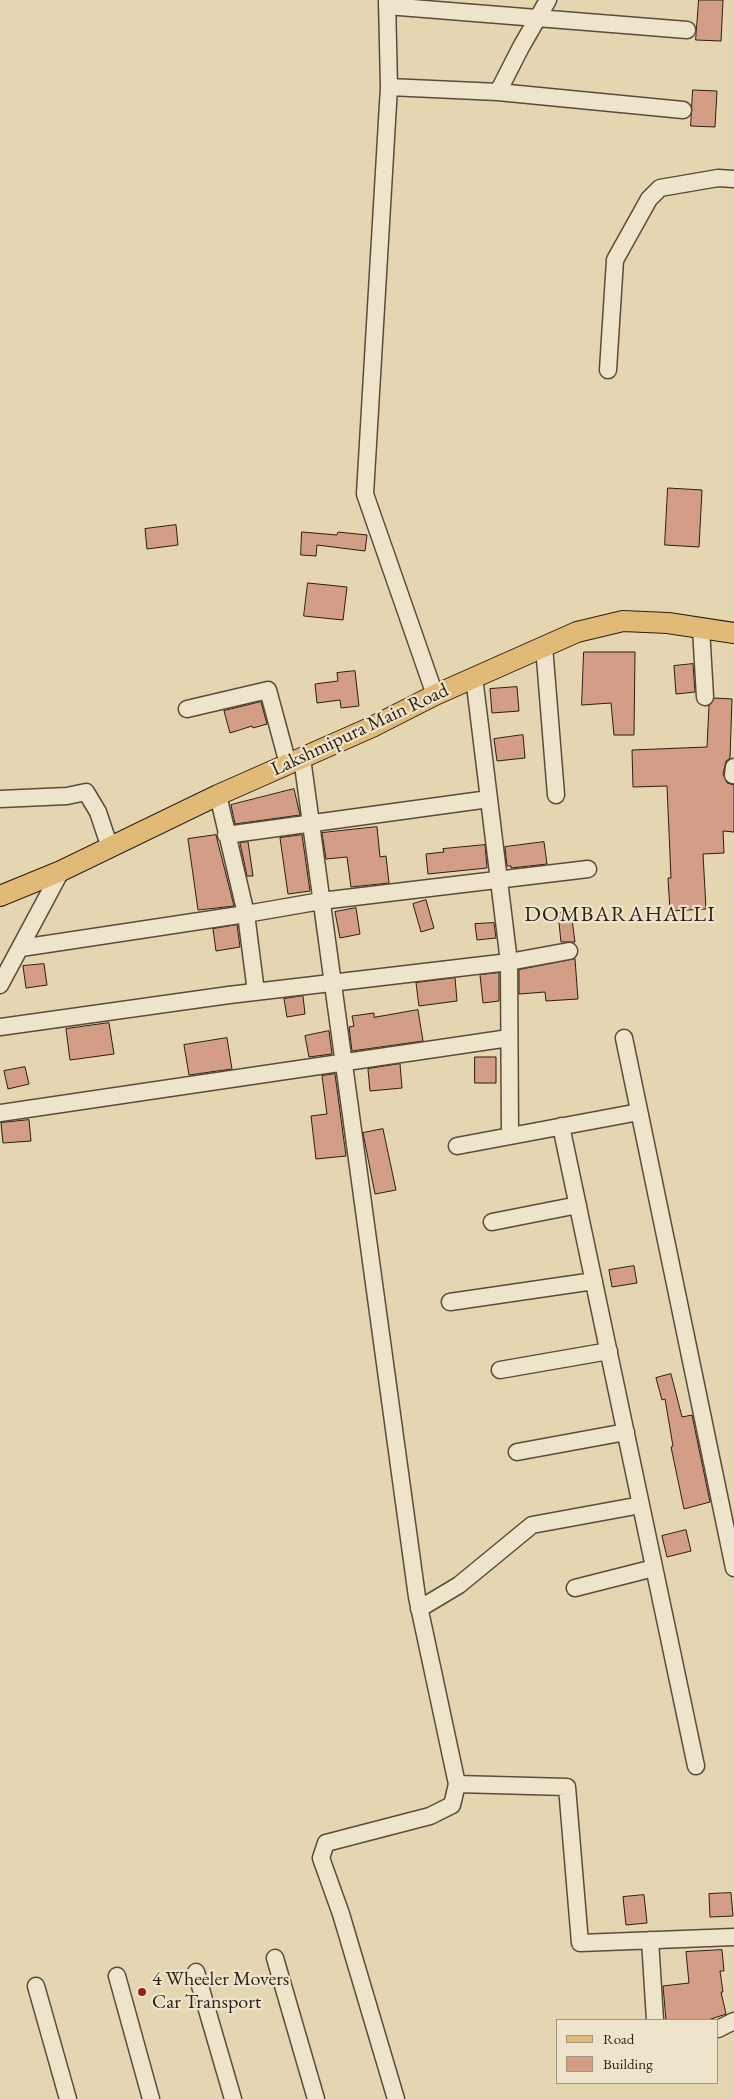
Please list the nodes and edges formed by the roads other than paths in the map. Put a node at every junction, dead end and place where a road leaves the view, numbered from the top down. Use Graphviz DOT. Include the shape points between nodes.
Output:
graph roads {
  1 [pos="548,0"];
  2 [pos="387,3"];
  3 [pos="538,16"];
  4 [pos="687,30"];
  5 [pos="388,87"];
  6 [pos="498,92"];
  7 [pos="683,110"];
  8 [pos="734,179"];
  9 [pos="608,370"];
  10 [pos="701,628"];
  11 [pos="734,634"];
  12 [pos="544,646"];
  13 [pos="474,678"];
  14 [pos="435,695"];
  15 [pos="705,697"];
  16 [pos="186,710"];
  17 [pos="295,761"];
  18 [pos="218,795"];
  19 [pos="556,795"];
  20 [pos="0,799"];
  21 [pos="489,800"];
  22 [pos="310,823"];
  23 [pos="226,834"];
  24 [pos="110,848"];
  25 [pos="588,869"];
  26 [pos="61,871"];
  27 [pos="500,881"];
  28 [pos="0,896"];
  29 [pos="321,901"];
  30 [pos="246,914"];
  31 [pos="21,948"];
  32 [pos="569,951"];
  33 [pos="509,962"];
  34 [pos="333,982"];
  35 [pos="0,985"];
  36 [pos="256,992"];
  37 [pos="0,1027"];
  38 [pos="509,1038"];
  39 [pos="624,1038"];
  40 [pos="345,1062"];
  41 [pos="640,1112"];
  42 [pos="0,1113"];
  43 [pos="561,1126"];
  44 [pos="510,1136"];
  45 [pos="457,1146"];
  46 [pos="578,1204"];
  47 [pos="492,1222"];
  48 [pos="594,1281"];
  49 [pos="450,1302"];
  50 [pos="609,1351"];
  51 [pos="500,1370"];
  52 [pos="626,1432"];
  53 [pos="517,1452"];
  54 [pos="641,1505"];
  55 [pos="654,1568"];
  56 [pos="734,1568"];
  57 [pos="576,1588"];
  58 [pos="420,1609"];
  59 [pos="696,1766"];
  60 [pos="457,1784"];
  61 [pos="734,1937"];
  62 [pos="650,1940"];
  63 [pos="276,1958"];
  64 [pos="196,1972"];
  65 [pos="117,1976"];
  66 [pos="36,1986"];
  67 [pos="655,2019"];
  68 [pos="734,2021"];
  69 [pos="719,2028"];
  70 [pos="68,2099"];
  71 [pos="151,2099"];
  72 [pos="233,2099"];
  73 [pos="316,2099"];
  74 [pos="396,2099"];
  1 -- 3 [label="street"];
  2 -- 3 [label="street"];
  2 -- 5 [label="street"];
  3 -- 4 [label="street"];
  3 -- 6 [label="street"];
  5 -- 6 [label="street"];
  5 -- 14 [label="street" via="364,494"];
  6 -- 7 [label="street"];
  8 -- 9 [label="street" via="718,178 660,188 649,199 615,260"];
  10 -- 11 [label="main road, Lakshmipura Main Road"];
  10 -- 12 [label="main road, Lakshmipura Main Road" via="623,621 577,632"];
  10 -- 15 [label="street"];
  12 -- 13 [label="main road, Lakshmipura Main Road"];
  12 -- 19 [label="street"];
  13 -- 14 [label="main road, Lakshmipura Main Road"];
  13 -- 21 [label="street"];
  14 -- 17 [label="main road, Lakshmipura Main Road"];
  16 -- 17 [label="street" via="268,690"];
  17 -- 18 [label="main road, Lakshmipura Main Road"];
  17 -- 22 [label="street"];
  18 -- 23 [label="street"];
  18 -- 24 [label="main road, Lakshmipura Main Road"];
  20 -- 24 [label="street" via="86,792 98,812"];
  21 -- 22 [label="street"];
  21 -- 27 [label="street"];
  22 -- 23 [label="street"];
  22 -- 29 [label="street"];
  23 -- 30 [label="street"];
  24 -- 26 [label="main road, Lakshmipura Main Road"];
  25 -- 27 [label="street"];
  26 -- 28 [label="main road, Lakshmipura Main Road"];
  26 -- 31 [label="street"];
  27 -- 29 [label="street"];
  27 -- 33 [label="street"];
  29 -- 30 [label="street"];
  29 -- 34 [label="street"];
  30 -- 31 [label="street"];
  30 -- 36 [label="street"];
  31 -- 35 [label="street"];
  32 -- 33 [label="street"];
  33 -- 34 [label="street"];
  33 -- 38 [label="street"];
  34 -- 36 [label="street"];
  34 -- 40 [label="street"];
  36 -- 37 [label="street"];
  38 -- 40 [label="street"];
  38 -- 44 [label="street"];
  39 -- 41 [label="street"];
  40 -- 42 [label="street"];
  40 -- 58 [label="street"];
  41 -- 43 [label="street"];
  41 -- 56 [label="street"];
  43 -- 44 [label="street"];
  43 -- 46 [label="street"];
  44 -- 45 [label="street"];
  46 -- 47 [label="street"];
  46 -- 48 [label="street"];
  48 -- 49 [label="street"];
  48 -- 50 [label="street"];
  50 -- 51 [label="street"];
  50 -- 52 [label="street"];
  52 -- 53 [label="street"];
  52 -- 54 [label="street"];
  54 -- 55 [label="street"];
  54 -- 58 [label="street" via="532,1525 459,1585"];
  55 -- 57 [label="street"];
  55 -- 59 [label="street"];
  58 -- 60 [label="street"];
  60 -- 62 [label="street" via="567,1787 580,1943"];
  60 -- 74 [label="street" via="452,1805 430,1816 326,1843 322,1858"];
  61 -- 62 [label="street"];
  62 -- 67 [label="street"];
  63 -- 73 [label="street"];
  64 -- 72 [label="street"];
  65 -- 71 [label="street"];
  66 -- 70 [label="street"];
  68 -- 69 [label="street"];
}
